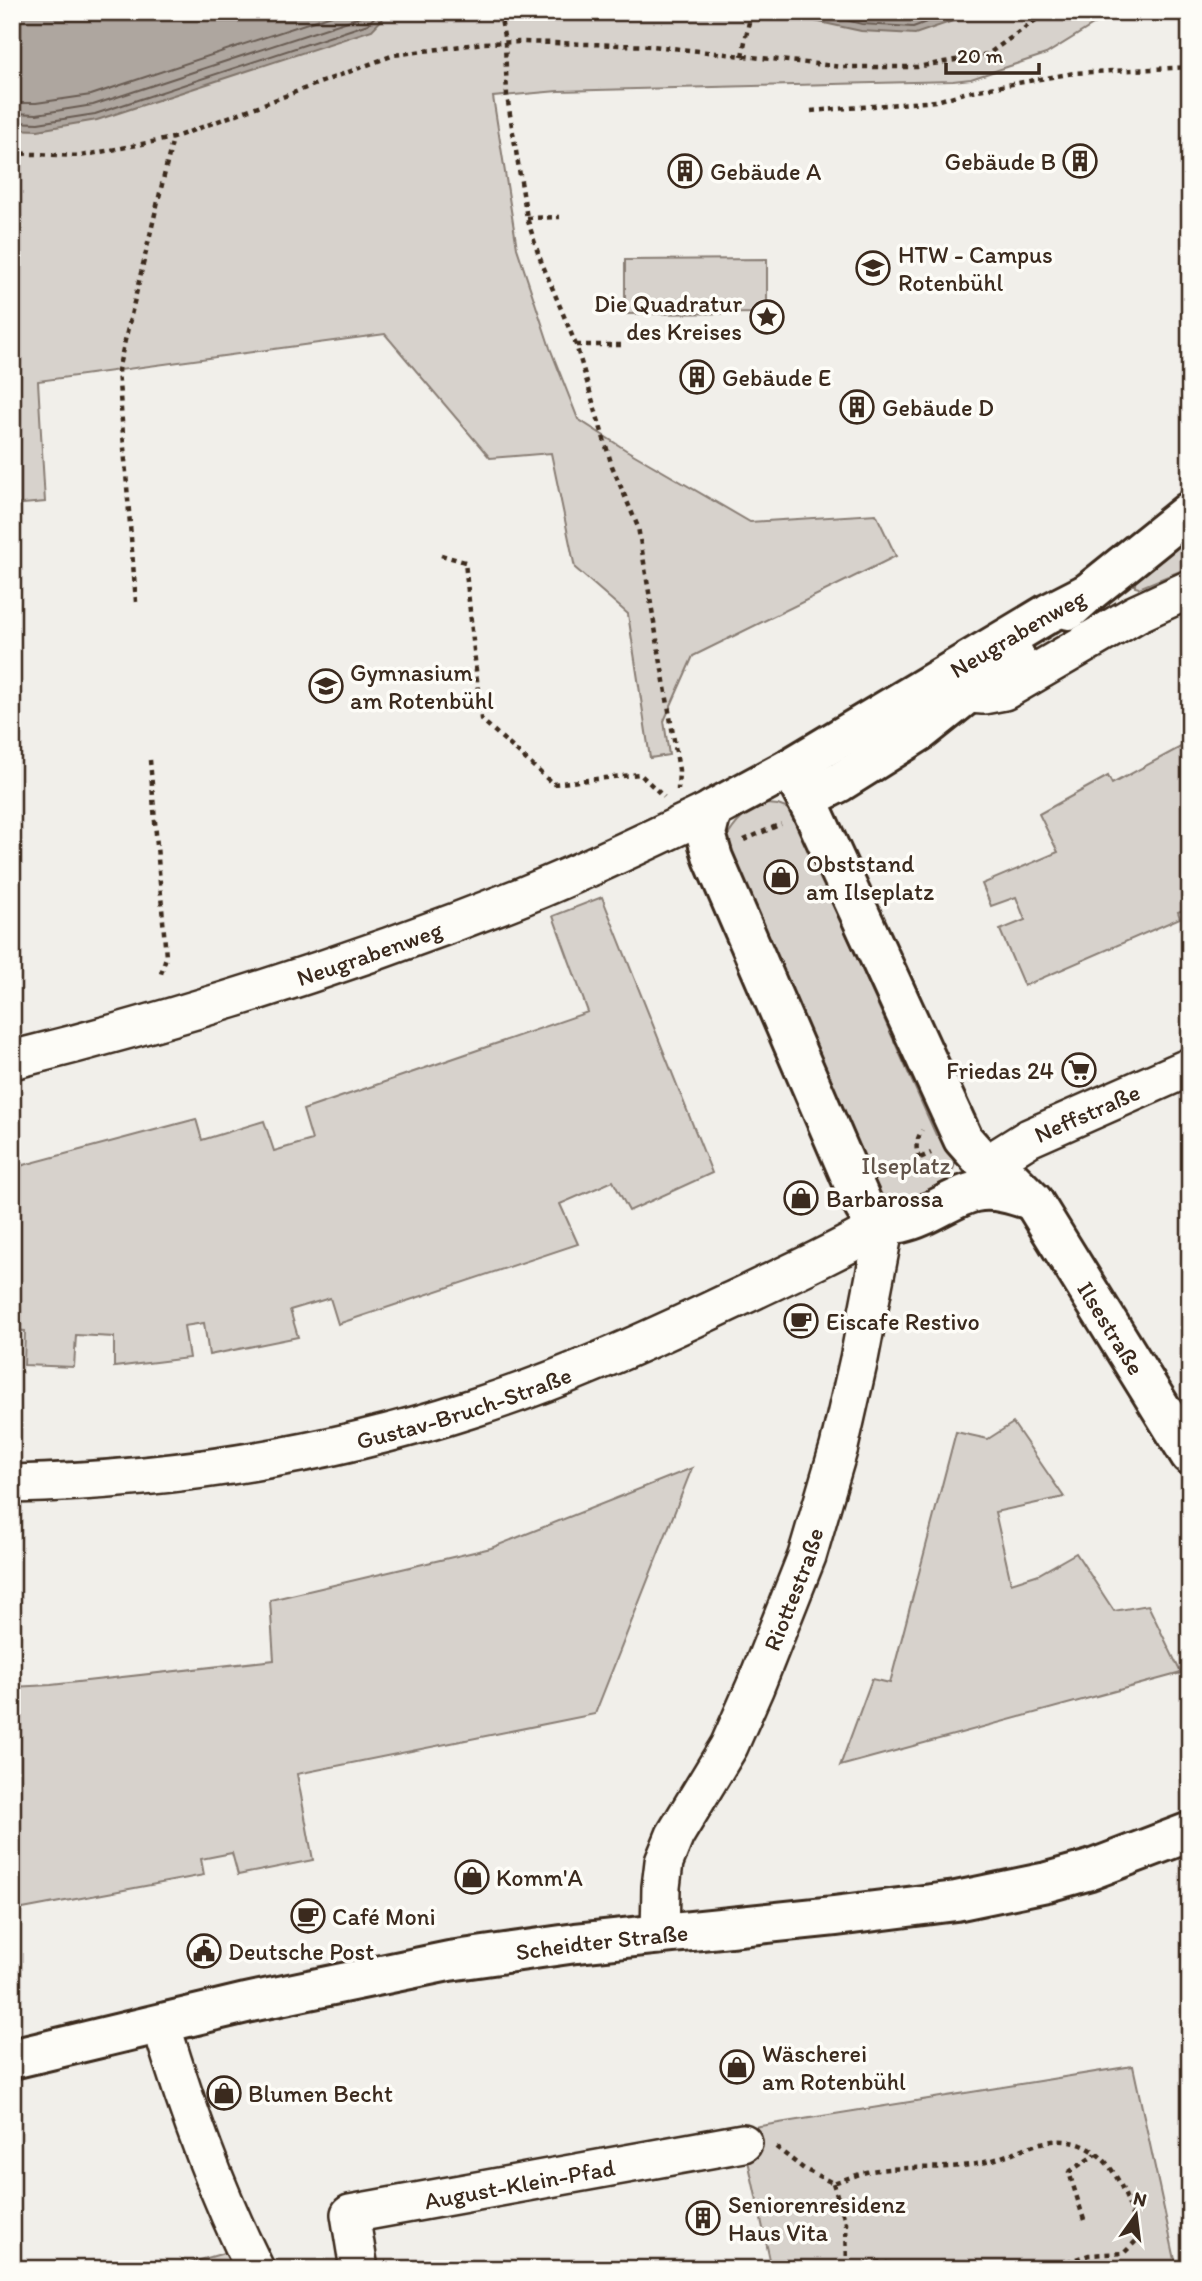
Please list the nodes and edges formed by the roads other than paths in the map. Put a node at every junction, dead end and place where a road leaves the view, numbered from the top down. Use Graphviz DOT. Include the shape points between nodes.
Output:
graph roads {
  1 [pos="1190,511"];
  2 [pos="1190,589"];
  3 [pos="1088,593"];
  4 [pos="1136,614"];
  5 [pos="969,694"];
  6 [pos="795,796"];
  7 [pos="712,810"];
  8 [pos="12,1060"];
  9 [pos="1190,1067"];
  10 [pos="981,1178"];
  11 [pos="885,1224"];
  12 [pos="1190,1455"];
  13 [pos="12,1484"];
  14 [pos="1190,1832"];
  15 [pos="660,1935"];
  16 [pos="161,2024"];
  17 [pos="12,2059"];
  18 [pos="743,2143"];
  19 [pos="255,2269"];
  20 [pos="359,2269"];
  1 -- 3 [label="main road"];
  2 -- 4 [label="street"];
  3 -- 4 [label="street" via="1107,607"];
  3 -- 5 [label="main road, Neugrabenweg"];
  3 -- 6 [label="main road, Neugrabenweg" via="1049,612"];
  4 -- 5 [label="street" via="1004,691"];
  5 -- 6 [label="main road, Neugrabenweg" via="921,732 840,782"];
  6 -- 7 [label="main road"];
  6 -- 10 [label="main road"];
  7 -- 8 [label="street, Neugrabenweg" via="525,895 373,953 170,1018"];
  7 -- 11 [label="main road" via="706,834 713,858 855,1187 867,1212"];
  9 -- 10 [label="street, Neffstraße" via="1029,1138"];
  10 -- 11 [label="main road" via="904,1223"];
  10 -- 12 [label="main road, Ilsestraße" via="1010,1178 1033,1201"];
  11 -- 13 [label="street, Gustav-Bruch-Straße" via="672,1329 469,1410 277,1458 76,1482"];
  11 -- 15 [label="street, Riottestraße" via="850,1397 807,1556 729,1746 674,1835 660,1887"];
  14 -- 15 [label="main road, Scheidter Straße" via="1079,1873 979,1896"];
  15 -- 16 [label="main road, Scheidter Straße" via="449,1961"];
  16 -- 17 [label="main road, Scheidter Straße"];
  16 -- 19 [label="street" via="208,2160"];
  18 -- 20 [label="street, August-Klein-Pfad" via="350,2214"];
}
